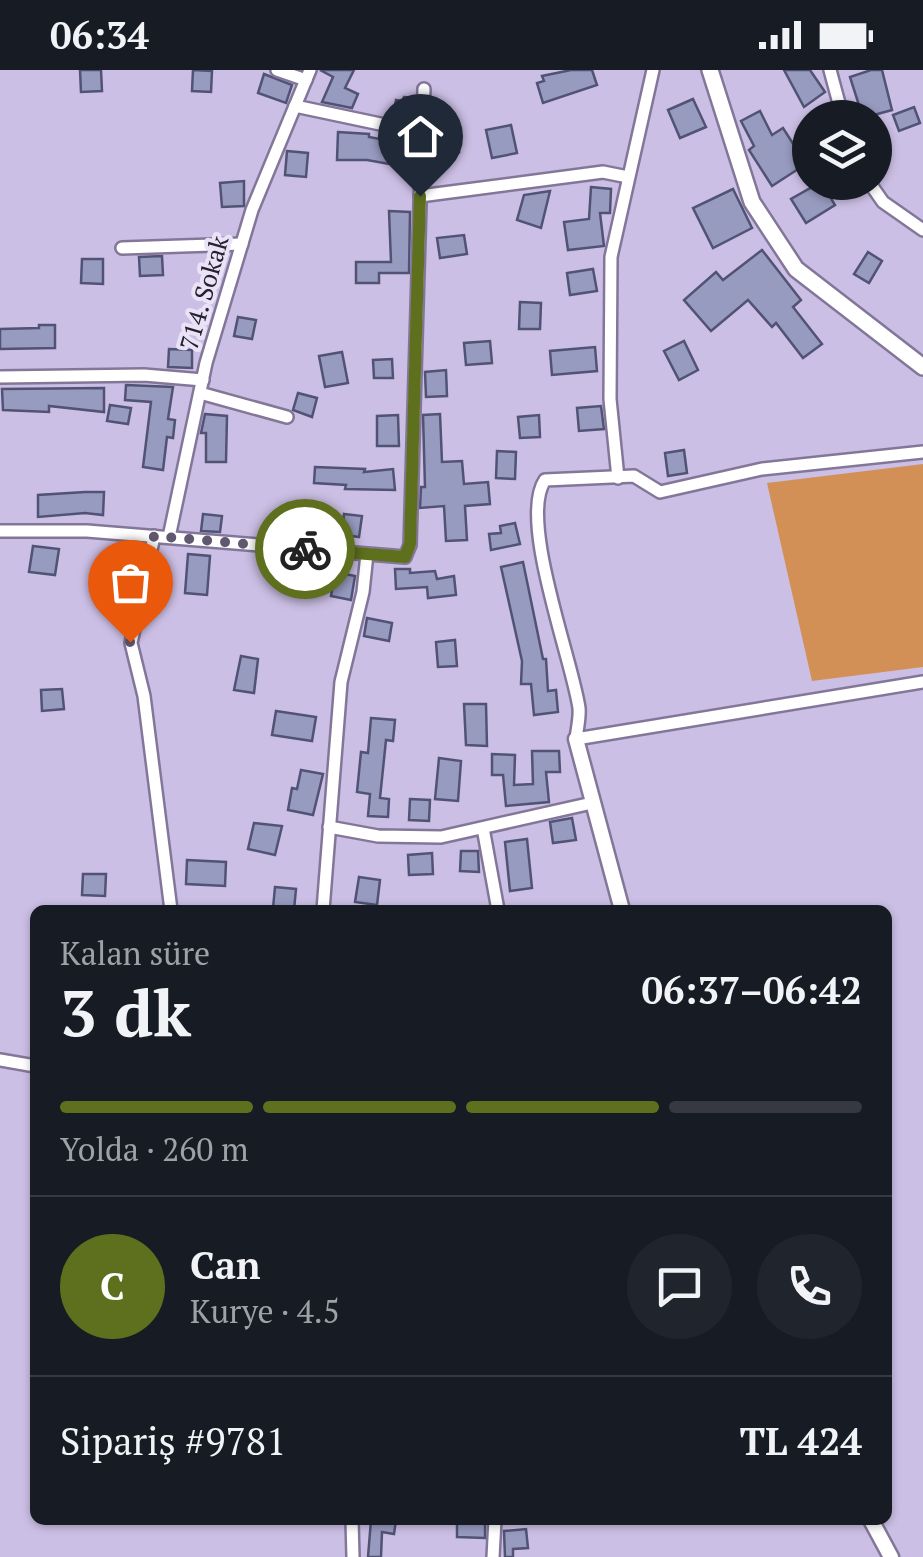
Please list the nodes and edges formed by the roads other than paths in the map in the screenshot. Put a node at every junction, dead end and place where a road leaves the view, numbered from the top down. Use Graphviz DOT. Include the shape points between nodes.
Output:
graph roads {
  1 [pos="277,70"];
  2 [pos="653,70"];
  3 [pos="710,70"];
  4 [pos="830,70"];
  5 [pos="308,75"];
  6 [pos="424,89"];
  7 [pos="838,100"];
  8 [pos="294,106"];
  9 [pos="422,136"];
  10 [pos="628,177"];
  11 [pos="420,196"];
  12 [pos="882,200"];
  13 [pos="923,230"];
  14 [pos="242,244"];
  15 [pos="122,248"];
  16 [pos="923,367"];
  17 [pos="0,377"];
  18 [pos="201,387"];
  19 [pos="287,416"];
  20 [pos="923,452"];
  21 [pos="618,478"];
  22 [pos="0,531"];
  23 [pos="154,536"];
  24 [pos="169,538"];
  25 [pos="366,554"];
  26 [pos="923,682"];
  27 [pos="576,739"];
  28 [pos="592,802"];
  29 [pos="328,826"];
  30 [pos="483,828"];
  31 [pos="171,905"];
  32 [pos="322,905"];
  33 [pos="497,905"];
  34 [pos="621,905"];
  35 [pos="0,1060"];
  36 [pos="30,1065"];
  37 [pos="352,1525"];
  38 [pos="495,1525"];
  39 [pos="874,1525"];
  40 [pos="352,1557"];
  41 [pos="492,1557"];
  42 [pos="890,1557"];
  1 -- 5 [label="street"];
  2 -- 10 [label="street"];
  3 -- 16 [label="main road" via="752,202 796,269"];
  4 -- 7 [label="street"];
  5 -- 8 [label="street, 714. Sokak"];
  6 -- 9 [label="street"];
  8 -- 9 [label="street"];
  8 -- 14 [label="street, 714. Sokak"];
  9 -- 11 [label="street"];
  10 -- 11 [label="street" via="602,172"];
  10 -- 21 [label="street" via="611,257 610,398"];
  11 -- 25 [label="street" via="410,544 405,557"];
  12 -- 13 [label="street"];
  14 -- 15 [label="street"];
  14 -- 18 [label="street, 714. Sokak"];
  17 -- 18 [label="street" via="144,374"];
  18 -- 19 [label="street"];
  18 -- 24 [label="street, 714. Sokak"];
  20 -- 21 [label="street" via="762,469 660,492 634,476"];
  21 -- 27 [label="street" via="544,480 537,491 558,628 580,710"];
  22 -- 23 [label="street"];
  23 -- 24 [label="street"];
  23 -- 31 [label="street" via="130,642 144,696"];
  24 -- 25 [label="street"];
  25 -- 29 [label="street" via="342,682"];
  26 -- 27 [label="street"];
  27 -- 28 [label="street"];
  28 -- 30 [label="street"];
  28 -- 34 [label="street"];
  29 -- 30 [label="street" via="378,836 441,837"];
  29 -- 32 [label="street"];
  30 -- 33 [label="street"];
  35 -- 36 [label="street"];
  37 -- 40 [label="street"];
  38 -- 41 [label="street"];
  39 -- 42 [label="street"];
}
